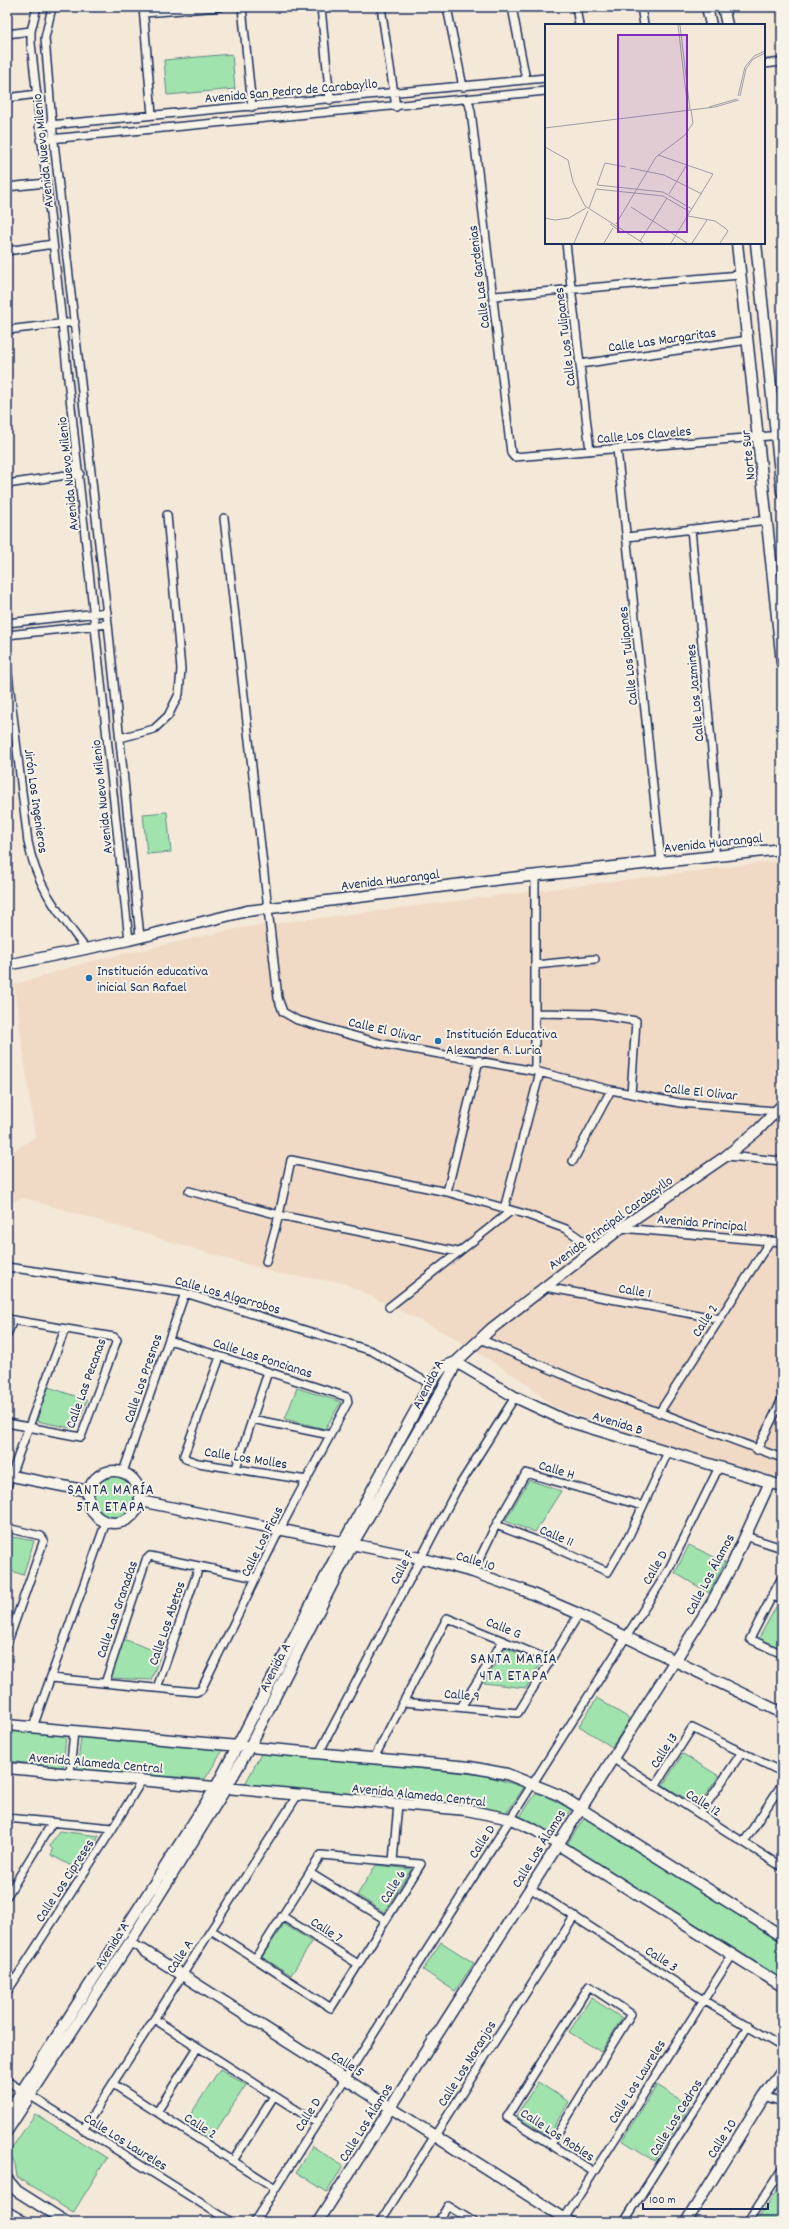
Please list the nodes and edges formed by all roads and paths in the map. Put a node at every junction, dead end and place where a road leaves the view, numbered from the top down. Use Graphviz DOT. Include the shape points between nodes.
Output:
graph roads {
  1 [pos="37,7"];
  2 [pos="52,7"];
  3 [pos="220,7"];
  4 [pos="242,7"];
  5 [pos="321,7"];
  6 [pos="381,7"];
  7 [pos="447,7"];
  8 [pos="512,7"];
  9 [pos="576,7"];
  10 [pos="641,7"];
  11 [pos="707,7"];
  12 [pos="724,7"];
  13 [pos="144,10"];
  14 [pos="579,24"];
  15 [pos="644,24"];
  16 [pos="711,24"];
  17 [pos="727,24"];
  18 [pos="31,31"];
  19 [pos="7,34"];
  20 [pos="782,62"];
  21 [pos="765,64"];
  22 [pos="545,78"];
  23 [pos="526,80"];
  24 [pos="463,87"];
  25 [pos="545,91"];
  26 [pos="37,94"];
  27 [pos="394,94"];
  28 [pos="7,98"];
  29 [pos="330,100"];
  30 [pos="468,100"];
  31 [pos="252,107"];
  32 [pos="396,107"];
  33 [pos="152,115"];
  34 [pos="52,124"];
  35 [pos="39,126"];
  36 [pos="53,139"];
  37 [pos="40,140"];
  38 [pos="46,183"];
  39 [pos="7,187"];
  40 [pos="53,244"];
  41 [pos="566,244"];
  42 [pos="737,244"];
  43 [pos="756,244"];
  44 [pos="7,250"];
  45 [pos="740,275"];
  46 [pos="572,289"];
  47 [pos="494,296"];
  48 [pos="75,322"];
  49 [pos="62,323"];
  50 [pos="7,330"];
  51 [pos="748,340"];
  52 [pos="580,364"];
  53 [pos="779,436"];
  54 [pos="759,438"];
  55 [pos="617,449"];
  56 [pos="590,452"];
  57 [pos="511,453"];
  58 [pos="80,473"];
  59 [pos="7,484"];
  60 [pos="782,492"];
  61 [pos="167,515"];
  62 [pos="224,518"];
  63 [pos="768,520"];
  64 [pos="692,529"];
  65 [pos="627,536"];
  66 [pos="107,612"];
  67 [pos="95,613"];
  68 [pos="7,623"];
  69 [pos="108,624"];
  70 [pos="96,626"];
  71 [pos="7,635"];
  72 [pos="782,663"];
  73 [pos="7,665"];
  74 [pos="120,738"];
  75 [pos="782,849"];
  76 [pos="715,856"];
  77 [pos="661,861"];
  78 [pos="535,875"];
  79 [pos="267,909"];
  80 [pos="140,937"];
  81 [pos="130,940"];
  82 [pos="86,950"];
  83 [pos="595,959"];
  84 [pos="7,965"];
  85 [pos="535,966"];
  86 [pos="535,1013"];
  87 [pos="479,1060"];
  88 [pos="538,1071"];
  89 [pos="611,1090"];
  90 [pos="631,1094"];
  91 [pos="779,1108"];
  92 [pos="726,1156"];
  93 [pos="573,1161"];
  94 [pos="782,1161"];
  95 [pos="189,1191"];
  96 [pos="448,1192"];
  97 [pos="508,1210"];
  98 [pos="280,1215"];
  99 [pos="621,1228"];
  100 [pos="770,1241"];
  101 [pos="782,1242"];
  102 [pos="595,1249"];
  103 [pos="458,1252"];
  104 [pos="266,1262"];
  105 [pos="7,1267"];
  106 [pos="545,1287"];
  107 [pos="185,1293"];
  108 [pos="389,1306"];
  109 [pos="720,1319"];
  110 [pos="10,1320"];
  111 [pos="65,1329"];
  112 [pos="7,1335"];
  113 [pos="480,1339"];
  114 [pos="169,1340"];
  115 [pos="220,1358"];
  116 [pos="456,1362"];
  117 [pos="268,1372"];
  118 [pos="430,1384"];
  119 [pos="514,1397"];
  120 [pos="348,1399"];
  121 [pos="782,1399"];
  122 [pos="659,1413"];
  123 [pos="252,1419"];
  124 [pos="7,1423"];
  125 [pos="28,1427"];
  126 [pos="330,1435"];
  127 [pos="757,1450"];
  128 [pos="668,1452"];
  129 [pos="782,1458"];
  130 [pos="719,1467"];
  131 [pos="236,1468"];
  132 [pos="123,1472"];
  133 [pos="9,1476"];
  134 [pos="307,1480"];
  135 [pos="770,1482"];
  136 [pos="7,1486"];
  137 [pos="782,1486"];
  138 [pos="88,1491"];
  139 [pos="140,1500"];
  140 [pos="643,1506"];
  141 [pos="106,1522"];
  142 [pos="496,1525"];
  143 [pos="7,1528"];
  144 [pos="279,1531"];
  145 [pos="745,1536"];
  146 [pos="327,1540"];
  147 [pos="347,1544"];
  148 [pos="782,1548"];
  149 [pos="336,1556"];
  150 [pos="420,1558"];
  151 [pos="199,1566"];
  152 [pos="473,1572"];
  153 [pos="782,1577"];
  154 [pos="256,1578"];
  155 [pos="773,1596"];
  156 [pos="782,1600"];
  157 [pos="579,1614"];
  158 [pos="626,1638"];
  159 [pos="503,1641"];
  160 [pos="7,1644"];
  161 [pos="782,1654"];
  162 [pos="550,1660"];
  163 [pos="674,1661"];
  164 [pos="51,1678"];
  165 [pos="105,1683"];
  166 [pos="157,1688"];
  167 [pos="403,1702"];
  168 [pos="461,1707"];
  169 [pos="782,1713"];
  170 [pos="7,1725"];
  171 [pos="33,1727"];
  172 [pos="74,1731"];
  173 [pos="239,1745"];
  174 [pos="250,1746"];
  175 [pos="742,1752"];
  176 [pos="319,1753"];
  177 [pos="374,1758"];
  178 [pos="612,1758"];
  179 [pos="7,1768"];
  180 [pos="782,1772"];
  181 [pos="70,1774"];
  182 [pos="142,1780"];
  183 [pos="533,1783"];
  184 [pos="782,1784"];
  185 [pos="655,1786"];
  186 [pos="221,1788"];
  187 [pos="297,1796"];
  188 [pos="398,1804"];
  189 [pos="580,1808"];
  190 [pos="700,1814"];
  191 [pos="7,1818"];
  192 [pos="511,1819"];
  193 [pos="52,1822"];
  194 [pos="113,1828"];
  195 [pos="744,1842"];
  196 [pos="558,1844"];
  197 [pos="394,1862"];
  198 [pos="782,1867"];
  199 [pos="310,1873"];
  200 [pos="530,1888"];
  201 [pos="7,1896"];
  202 [pos="282,1916"];
  203 [pos="574,1917"];
  204 [pos="386,1920"];
  205 [pos="211,1930"];
  206 [pos="782,1936"];
  207 [pos="130,1942"];
  208 [pos="143,1950"];
  209 [pos="733,1954"];
  210 [pos="255,1958"];
  211 [pos="358,1964"];
  212 [pos="182,1975"];
  213 [pos="782,1986"];
  214 [pos="7,1992"];
  215 [pos="703,2000"];
  216 [pos="154,2019"];
  217 [pos="748,2026"];
  218 [pos="782,2046"];
  219 [pos="198,2047"];
  220 [pos="782,2070"];
  221 [pos="344,2078"];
  222 [pos="7,2081"];
  223 [pos="113,2084"];
  224 [pos="26,2094"];
  225 [pos="274,2096"];
  226 [pos="764,2096"];
  227 [pos="782,2102"];
  228 [pos="390,2107"];
  229 [pos="157,2112"];
  230 [pos="7,2114"];
  231 [pos="317,2122"];
  232 [pos="83,2130"];
  233 [pos="7,2131"];
  234 [pos="435,2136"];
  235 [pos="551,2144"];
  236 [pos="233,2161"];
  237 [pos="782,2170"];
  238 [pos="594,2172"];
  239 [pos="7,2179"];
  240 [pos="275,2188"];
  241 [pos="7,2212"];
  242 [pos="566,2221"];
  243 [pos="24,2222"];
  244 [pos="66,2222"];
  245 [pos="231,2222"];
  246 [pos="254,2222"];
  247 [pos="318,2222"];
  248 [pos="380,2222"];
  249 [pos="438,2222"];
  250 [pos="474,2222"];
  251 [pos="624,2222"];
  252 [pos="686,2222"];
  253 [pos="748,2222"];
  1 -- 18 [label="street, Avenida Nuevo Milenio"];
  2 -- 34 [label="street, Avenida Nuevo Milenio" via="45,38"];
  3 -- 13 [label="street"];
  4 -- 31 [label="street"];
  5 -- 29 [label="street"];
  6 -- 27 [label="street"];
  7 -- 24 [label="street"];
  8 -- 23 [label="street"];
  9 -- 14 [label="street"];
  10 -- 15 [label="street"];
  11 -- 16 [label="street"];
  12 -- 17 [label="street"];
  13 -- 33 [label="street"];
  18 -- 19 [label="street"];
  18 -- 26 [label="street, Avenida Nuevo Milenio"];
  20 -- 21 [label="street"];
  22 -- 23 [label="street, Avenida San Pedro de Carabayllo"];
  23 -- 24 [label="street, Avenida San Pedro de Carabayllo"];
  24 -- 27 [label="street, Avenida San Pedro de Carabayllo"];
  25 -- 30 [label="street, Avenida San Pedro de Carabayllo"];
  26 -- 28 [label="street"];
  26 -- 35 [label="street, Avenida Nuevo Milenio"];
  27 -- 29 [label="street, Avenida San Pedro de Carabayllo"];
  27 -- 32 [label="street"];
  29 -- 31 [label="street, Avenida San Pedro de Carabayllo"];
  30 -- 32 [label="street, Avenida San Pedro de Carabayllo"];
  30 -- 47 [label="street, Calle Las Gardenias"];
  31 -- 33 [label="street, Avenida San Pedro de Carabayllo"];
  32 -- 36 [label="street, Avenida San Pedro de Carabayllo"];
  33 -- 34 [label="street, Avenida San Pedro de Carabayllo"];
  34 -- 35 [label="street, Avenida San Pedro de Carabayllo"];
  34 -- 36 [label="street, Avenida Nuevo Milenio"];
  35 -- 37 [label="street, Avenida Nuevo Milenio"];
  36 -- 37 [label="street, Avenida San Pedro de Carabayllo"];
  36 -- 48 [label="street, Avenida Nuevo Milenio"];
  37 -- 38 [label="street, Avenida Nuevo Milenio"];
  38 -- 39 [label="street"];
  38 -- 40 [label="street, Avenida Nuevo Milenio"];
  40 -- 44 [label="street"];
  40 -- 49 [label="street, Avenida Nuevo Milenio"];
  41 -- 46 [label="street, Calle Los Tulipanes"];
  42 -- 45 [label="street, Norte Sur"];
  43 -- 53 [label="street"];
  45 -- 46 [label="street"];
  45 -- 51 [label="street, Norte Sur"];
  46 -- 47 [label="street"];
  46 -- 52 [label="street, Calle Los Tulipanes"];
  47 -- 57 [label="street, Calle Las Gardenias"];
  48 -- 49 [label="street"];
  48 -- 66 [label="street, Avenida Nuevo Milenio"];
  49 -- 50 [label="street"];
  49 -- 58 [label="street, Avenida Nuevo Milenio"];
  51 -- 52 [label="street, Calle Las Margaritas"];
  51 -- 54 [label="street, Norte Sur"];
  52 -- 56 [label="street, Calle Los Tulipanes"];
  53 -- 54 [label="street, Calle Los Claveles"];
  53 -- 60 [label="street"];
  54 -- 55 [label="street, Calle Los Claveles"];
  54 -- 63 [label="street, Norte Sur"];
  55 -- 56 [label="street, Calle Los Claveles"];
  55 -- 65 [label="street, Calle Los Tulipanes"];
  56 -- 57 [label="street, Calle Los Claveles" via="522,458 514,457"];
  58 -- 59 [label="street"];
  58 -- 67 [label="street, Avenida Nuevo Milenio"];
  61 -- 74 [label="street" via="181,669 179,694 168,716 154,729"];
  62 -- 79 [label="street"];
  63 -- 64 [label="street"];
  63 -- 72 [label="street, Norte Sur"];
  64 -- 65 [label="street"];
  64 -- 76 [label="street, Calle Los Jazmines" via="716,793"];
  65 -- 77 [label="street, Calle Los Tulipanes"];
  66 -- 67 [label="street"];
  66 -- 69 [label="street, Avenida Nuevo Milenio"];
  67 -- 68 [label="street"];
  67 -- 70 [label="street, Avenida Nuevo Milenio"];
  69 -- 70 [label="street"];
  69 -- 74 [label="street, Avenida Nuevo Milenio"];
  70 -- 71 [label="street"];
  70 -- 81 [label="street, Avenida Nuevo Milenio"];
  73 -- 82 [label="street, Jirón Los Ingenieros" via="33,865 55,907"];
  74 -- 80 [label="street, Avenida Nuevo Milenio"];
  75 -- 76 [label="street, Avenida Huarangal"];
  76 -- 77 [label="street, Avenida Huarangal"];
  77 -- 78 [label="street, Avenida Huarangal"];
  78 -- 79 [label="street, Avenida Huarangal"];
  78 -- 85 [label="street"];
  79 -- 80 [label="street, Avenida Huarangal" via="228,915"];
  79 -- 87 [label="street, Calle El Olivar" via="278,998 283,1012 297,1020 383,1044"];
  80 -- 81 [label="street, Avenida Huarangal"];
  81 -- 82 [label="street, Avenida Huarangal"];
  82 -- 84 [label="street, Avenida Huarangal"];
  83 -- 85 [label="street"];
  85 -- 86 [label="street"];
  86 -- 88 [label="street"];
  86 -- 90 [label="street" via="594,1014 636,1021"];
  87 -- 88 [label="street, Calle El Olivar"];
  87 -- 96 [label="street"];
  88 -- 89 [label="street, Calle El Olivar"];
  88 -- 97 [label="street"];
  89 -- 90 [label="street, Calle El Olivar"];
  89 -- 93 [label="street"];
  90 -- 91 [label="street, Calle El Olivar" via="680,1103"];
  91 -- 92 [label="street, Avenida Principal Carabayllo" via="758,1130"];
  92 -- 94 [label="street"];
  92 -- 99 [label="street, Avenida Principal Carabayllo"];
  95 -- 98 [label="street"];
  96 -- 97 [label="street"];
  96 -- 98 [label="street" via="291,1160"];
  97 -- 102 [label="street" via="566,1229"];
  97 -- 103 [label="street"];
  98 -- 103 [label="street"];
  98 -- 104 [label="street"];
  99 -- 100 [label="street, Avenida Principal"];
  99 -- 102 [label="street, Avenida Principal Carabayllo"];
  100 -- 101 [label="street, Avenida Principal"];
  100 -- 109 [label="street, Calle 2"];
  102 -- 106 [label="street, Avenida Principal Carabayllo"];
  103 -- 108 [label="street"];
  105 -- 107 [label="street, Calle Los Algarrobos"];
  106 -- 109 [label="street, Calle 1"];
  106 -- 113 [label="street, Avenida Principal Carabayllo"];
  107 -- 114 [label="street, Calle Los Presnos"];
  107 -- 118 [label="street, Calle Los Algarrobos" via="372,1351"];
  109 -- 122 [label="street, Calle 2"];
  110 -- 111 [label="street"];
  110 -- 112 [label="street"];
  111 -- 125 [label="street"];
  111 -- 125 [label="street, Calle Las Pecanas" via="114,1337 117,1340 82,1435 78,1437"];
  113 -- 116 [label="street, Avenida Principal Carabayllo"];
  113 -- 122 [label="street, Avenida B" via="535,1364"];
  114 -- 115 [label="street, Calle Las Poncianas"];
  114 -- 132 [label="street, Calle Los Presnos"];
  115 -- 117 [label="street, Calle Las Poncianas"];
  115 -- 131 [label="street, Calle Los Molles" via="184,1455 189,1460"];
  116 -- 118 [label="street, Avenida A" via="443,1367"];
  116 -- 119 [label="street, Avenida B"];
  116 -- 147 [label="street, Avenida A"];
  117 -- 120 [label="street, Calle Las Poncianas"];
  117 -- 123 [label="street"];
  118 -- 147 [label="street, Avenida A"];
  119 -- 128 [label="street, Avenida B" via="564,1420"];
  119 -- 150 [label="street, Calle F" via="460,1485"];
  120 -- 126 [label="street, Calle Los Ficus"];
  121 -- 127 [label="street"];
  122 -- 127 [label="street, Avenida B"];
  123 -- 126 [label="street"];
  123 -- 131 [label="street"];
  124 -- 125 [label="street"];
  125 -- 133 [label="street"];
  126 -- 134 [label="street, Calle Los Ficus"];
  127 -- 129 [label="street, Avenida B"];
  128 -- 130 [label="street, Avenida B"];
  128 -- 140 [label="street"];
  130 -- 135 [label="street, Avenida B"];
  130 -- 158 [label="street, Calle D" via="668,1571"];
  131 -- 134 [label="street, Calle Los Molles"];
  132 -- 138 [label="street" via="105,1472 97,1476"];
  132 -- 139 [label="street" via="136,1483"];
  133 -- 136 [label="street"];
  133 -- 138 [label="street"];
  134 -- 144 [label="street, Calle Los Ficus"];
  135 -- 137 [label="street, Avenida B"];
  135 -- 145 [label="street, Calle Los Álamos"];
  138 -- 141 [label="street" via="89,1506"];
  139 -- 141 [label="street" via="137,1509 127,1518 115,1523"];
  139 -- 144 [label="street, Calle 10"];
  140 -- 142 [label="street, Calle H" via="526,1473"];
  140 -- 142 [label="street, Calle 11" via="608,1572"];
  141 -- 164 [label="street"];
  142 -- 152 [label="street, Calle H"];
  143 -- 160 [label="street" via="41,1536 44,1540"];
  144 -- 146 [label="street, Calle 10"];
  144 -- 154 [label="street, Calle Los Ficus"];
  145 -- 148 [label="street"];
  145 -- 163 [label="street, Calle Los Álamos" via="711,1604"];
  146 -- 147 [label="street, Calle 10"];
  146 -- 149 [label="street"];
  147 -- 149 [label="street, Avenida A"];
  147 -- 150 [label="street, Calle 10"];
  147 -- 174 [label="street, Avenida A"];
  149 -- 173 [label="street, Avenida A"];
  150 -- 152 [label="street, Calle 10"];
  150 -- 176 [label="street, Calle F"];
  151 -- 154 [label="street, Calle Las Granadas"];
  151 -- 165 [label="street, Calle Las Granadas" via="150,1556 147,1558"];
  151 -- 166 [label="street, Calle Los Abetos"];
  152 -- 157 [label="street, Calle 10"];
  153 -- 155 [label="street"];
  154 -- 166 [label="street, Calle Los Ficus" via="201,1690 196,1692"];
  155 -- 156 [label="street"];
  155 -- 161 [label="street" via="750,1639"];
  157 -- 158 [label="street, Calle 10"];
  157 -- 162 [label="street"];
  158 -- 163 [label="street, Calle 10"];
  158 -- 183 [label="street, Calle D"];
  159 -- 162 [label="street, Calle G"];
  159 -- 167 [label="street, Calle G" via="448,1618"];
  159 -- 168 [label="street"];
  162 -- 168 [label="street, Calle 9" via="518,1713"];
  163 -- 169 [label="street, Calle 10"];
  163 -- 178 [label="street, Calle Los Álamos"];
  164 -- 165 [label="street"];
  164 -- 171 [label="street"];
  165 -- 166 [label="street"];
  167 -- 168 [label="street, Calle 9"];
  167 -- 177 [label="street"];
  170 -- 171 [label="street, Avenida Alameda Central"];
  171 -- 172 [label="street, Avenida Alameda Central"];
  172 -- 173 [label="street, Avenida Alameda Central"];
  172 -- 181 [label="street"];
  173 -- 174 [label="street, Avenida Alameda Central"];
  173 -- 186 [label="street, Avenida A"];
  174 -- 176 [label="street, Avenida Alameda Central"];
  174 -- 186 [label="street, Avenida A"];
  175 -- 180 [label="street"];
  175 -- 185 [label="street, Calle 13" via="692,1728"];
  175 -- 190 [label="street"];
  176 -- 177 [label="street, Avenida Alameda Central"];
  177 -- 183 [label="street, Avenida Alameda Central" via="470,1767 507,1774"];
  178 -- 185 [label="street, Calle 12"];
  178 -- 189 [label="street, Calle Los Álamos"];
  179 -- 181 [label="street, Avenida Alameda Central"];
  181 -- 182 [label="street, Avenida Alameda Central"];
  182 -- 186 [label="street, Avenida Alameda Central"];
  182 -- 194 [label="street, Calle Los Cipreses"];
  183 -- 189 [label="street, Avenida Alameda Central"];
  183 -- 192 [label="street, Calle D"];
  184 -- 195 [label="street"];
  185 -- 190 [label="street, Calle 12"];
  186 -- 187 [label="street, Avenida Alameda Central"];
  186 -- 207 [label="street, Avenida A"];
  186 -- 224 [label="street, Avenida A"];
  187 -- 188 [label="street, Avenida Alameda Central"];
  187 -- 205 [label="street, Calle A"];
  188 -- 192 [label="street, Avenida Alameda Central" via="466,1810"];
  188 -- 197 [label="street"];
  189 -- 196 [label="street, Calle Los Álamos"];
  189 -- 206 [label="street, Avenida Alameda Central"];
  190 -- 195 [label="street, Calle 12"];
  191 -- 193 [label="street"];
  192 -- 196 [label="street, Avenida Alameda Central"];
  192 -- 221 [label="street, Calle D"];
  193 -- 194 [label="street"];
  193 -- 201 [label="street"];
  194 -- 214 [label="street, Calle Los Cipreses"];
  195 -- 198 [label="street, Calle 12"];
  196 -- 200 [label="street, Calle Los Álamos"];
  196 -- 209 [label="street, Avenida Alameda Central"];
  197 -- 199 [label="street, Calle 6" via="321,1855"];
  197 -- 204 [label="street, Calle 6" via="421,1864"];
  199 -- 202 [label="street"];
  199 -- 204 [label="street"];
  200 -- 203 [label="street, Calle 3"];
  200 -- 228 [label="street, Calle Los Álamos"];
  202 -- 210 [label="street"];
  202 -- 211 [label="street, Calle 7"];
  203 -- 215 [label="street, Calle 3"];
  203 -- 234 [label="street, Calle Los Naranjos"];
  204 -- 211 [label="street, Calle 6"];
  205 -- 210 [label="street"];
  205 -- 212 [label="street, Calle A"];
  207 -- 208 [label="street, Calle 5"];
  207 -- 224 [label="street, Avenida A"];
  208 -- 212 [label="street, Calle 5"];
  209 -- 213 [label="street, Avenida Alameda Central"];
  209 -- 215 [label="street, Calle Los Laureles"];
  210 -- 211 [label="street, Calle 6" via="331,2008"];
  212 -- 216 [label="street, Calle A"];
  212 -- 221 [label="street, Calle 5"];
  215 -- 217 [label="street, Calle 3"];
  215 -- 238 [label="street, Calle Los Laureles"];
  216 -- 219 [label="street"];
  216 -- 223 [label="street, Calle A"];
  217 -- 218 [label="street, Calle 3"];
  217 -- 251 [label="street, Calle Los Cedros"];
  219 -- 225 [label="street"];
  219 -- 229 [label="street"];
  220 -- 226 [label="street, Calle 20"];
  221 -- 228 [label="street, Calle 5"];
  221 -- 231 [label="street, Calle D"];
  222 -- 224 [label="street, Calle Los Laureles"];
  223 -- 229 [label="street, Calle 2"];
  223 -- 232 [label="street, Calle A"];
  224 -- 230 [label="street, Avenida A"];
  224 -- 232 [label="street, Calle Los Laureles"];
  224 -- 233 [label="street, Avenida A"];
  225 -- 231 [label="street"];
  225 -- 236 [label="street"];
  226 -- 227 [label="street"];
  226 -- 252 [label="street, Calle 20"];
  228 -- 234 [label="street, Calle 5"];
  228 -- 247 [label="street, Calle Los Álamos"];
  229 -- 236 [label="street, Calle 2"];
  231 -- 240 [label="street, Calle D"];
  232 -- 245 [label="street, Calle Los Laureles"];
  234 -- 242 [label="street, Calle 5"];
  234 -- 248 [label="street, Calle Los Naranjos"];
  235 -- 235 [label="street, Calle Los Robles" via="507,2117 589,1986 631,2014"];
  235 -- 238 [label="street, Calle Los Robles"];
  236 -- 240 [label="street, Calle 2"];
  237 -- 253 [label="street"];
  238 -- 242 [label="street, Calle Los Laureles"];
  239 -- 244 [label="street" via="17,2191"];
  240 -- 246 [label="street, Calle D"];
  241 -- 243 [label="street"];
  249 -- 250 [label="street" via="448,2206"];
}
